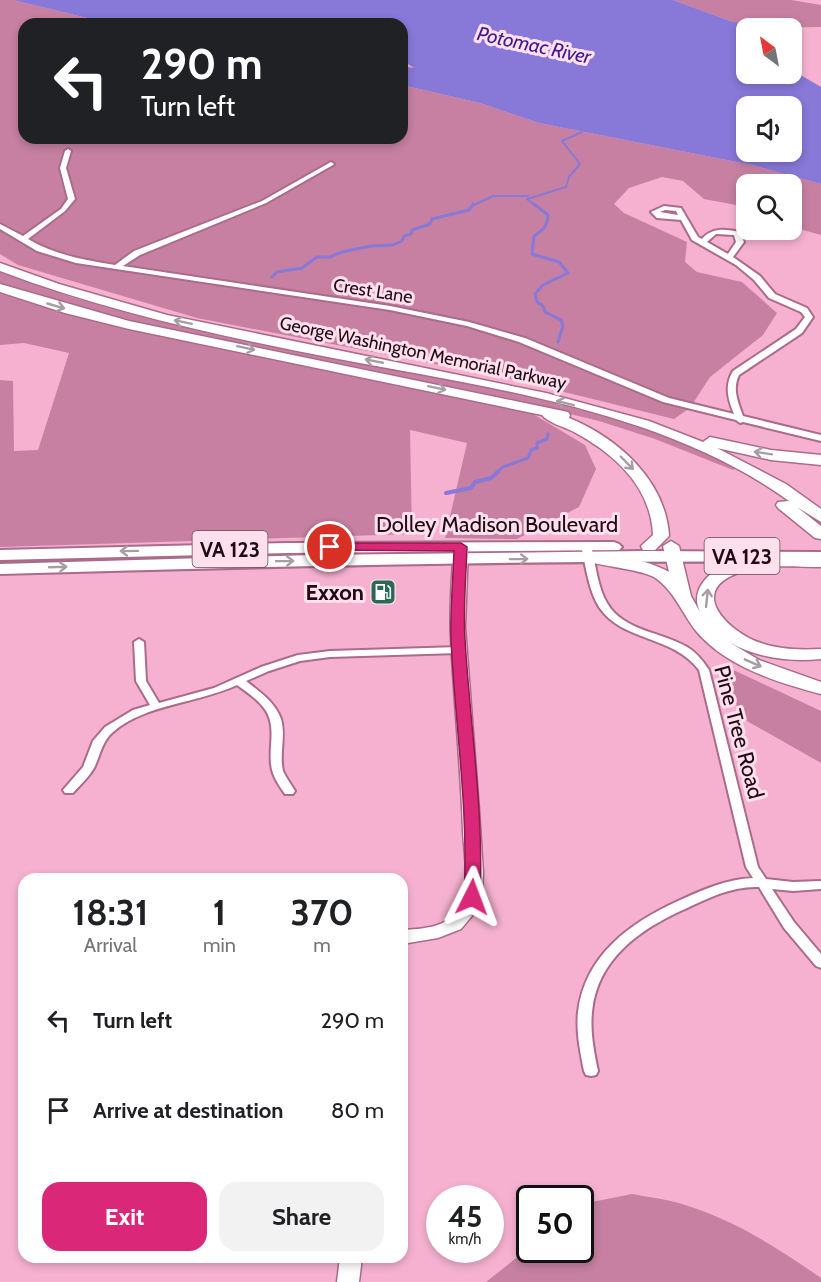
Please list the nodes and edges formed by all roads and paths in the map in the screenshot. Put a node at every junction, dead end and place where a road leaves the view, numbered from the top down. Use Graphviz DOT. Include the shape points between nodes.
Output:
graph roads {
  1 [pos="68,151"];
  2 [pos="332,164"];
  3 [pos="683,219"];
  4 [pos="0,226"];
  5 [pos="22,240"];
  6 [pos="703,243"];
  7 [pos="729,257"];
  8 [pos="0,267"];
  9 [pos="116,267"];
  10 [pos="0,288"];
  11 [pos="501,401"];
  12 [pos="621,418"];
  13 [pos="740,420"];
  14 [pos="821,438"];
  15 [pos="821,460"];
  16 [pos="821,517"];
  17 [pos="649,546"];
  18 [pos="816,550"];
  19 [pos="672,551"];
  20 [pos="460,553"];
  21 [pos="587,553"];
  22 [pos="0,555"];
  23 [pos="156,557"];
  24 [pos="0,570"];
  25 [pos="685,603"];
  26 [pos="139,642"];
  27 [pos="459,650"];
  28 [pos="821,654"];
  29 [pos="240,682"];
  30 [pos="821,688"];
  31 [pos="155,705"];
  32 [pos="69,790"];
  33 [pos="289,791"];
  34 [pos="762,884"];
  35 [pos="821,885"];
  36 [pos="408,936"];
  37 [pos="821,963"];
  38 [pos="591,1071"];
  39 [pos="350,1263"];
  40 [pos="348,1282"];
  1 -- 5 [label="street" via="63,168 72,199"];
  2 -- 9 [label="street" via="272,198 137,253"];
  3 -- 6 [label="street" via="690,234"];
  4 -- 5 [label="street, Crest Lane"];
  5 -- 9 [label="street, Crest Lane" via="57,256"];
  6 -- 7 [label="street"];
  6 -- 7 [label="street" via="713,233 737,234 740,242"];
  7 -- 13 [label="street" via="750,272 772,297 804,310 809,317 800,332 736,373 731,389"];
  12 -- 8 [label="highway, George Washington Memorial Parkway, one-way" via="494,386 146,314"];
  9 -- 13 [label="street, Crest Lane" via="390,308 469,324 531,343 666,400"];
  10 -- 11 [label="highway, George Washington Memorial Parkway, one-way" via="129,325"];
  11 -- 17 [label="highway, one-way" via="570,424 625,460 652,495 663,526 662,536"];
  11 -- 18 [label="highway, George Washington Memorial Parkway" via="611,428 698,458 759,489"];
  15 -- 12 [label="highway, one-way" via="739,449"];
  12 -- 16 [label="highway, George Washington Memorial Parkway" via="732,461"];
  13 -- 14 [label="street, Crest Lane"];
  17 -- 19 [label="main road, Dolley Madison Boulevard / VA 123"];
  17 -- 21 [label="main road, Dolley Madison Boulevard / VA 123"];
  18 -- 19 [label="main road, Dolley Madison Boulevard / VA 123"];
  28 -- 18 [label="highway, one-way" via="786,654 744,644 718,627 705,604 710,585 729,570"];
  19 -- 21 [label="main road, Dolley Madison Boulevard / VA 123"];
  19 -- 25 [label="highway"];
  20 -- 21 [label="main road, Dolley Madison Boulevard / VA 123"];
  20 -- 23 [label="main road, Dolley Madison Boulevard / VA 123"];
  20 -- 27 [label="main road"];
  21 -- 25 [label="highway" via="657,572 674,586"];
  21 -- 34 [label="street, Pine Tree Road" via="600,600 614,617 700,662 746,845"];
  23 -- 22 [label="main road, Dolley Madison Boulevard / VA 123, one-way"];
  24 -- 23 [label="main road, Dolley Madison Boulevard / VA 123, one-way"];
  25 -- 30 [label="highway, one-way" via="703,629 729,651"];
  26 -- 31 [label="street" via="141,681"];
  27 -- 29 [label="street" via="316,656 281,663"];
  27 -- 36 [label="main road" via="471,804 472,897 463,917 450,927"];
  29 -- 31 [label="street"];
  29 -- 33 [label="street" via="260,698 275,719 276,772"];
  31 -- 32 [label="street" via="109,729 81,779"];
  34 -- 35 [label="street"];
  34 -- 37 [label="street, Pine Tree Road"];
  34 -- 38 [label="street" via="741,883 676,907 649,920 615,948 597,972 586,1001 584,1045"];
  39 -- 40 [label="main road"];
}
